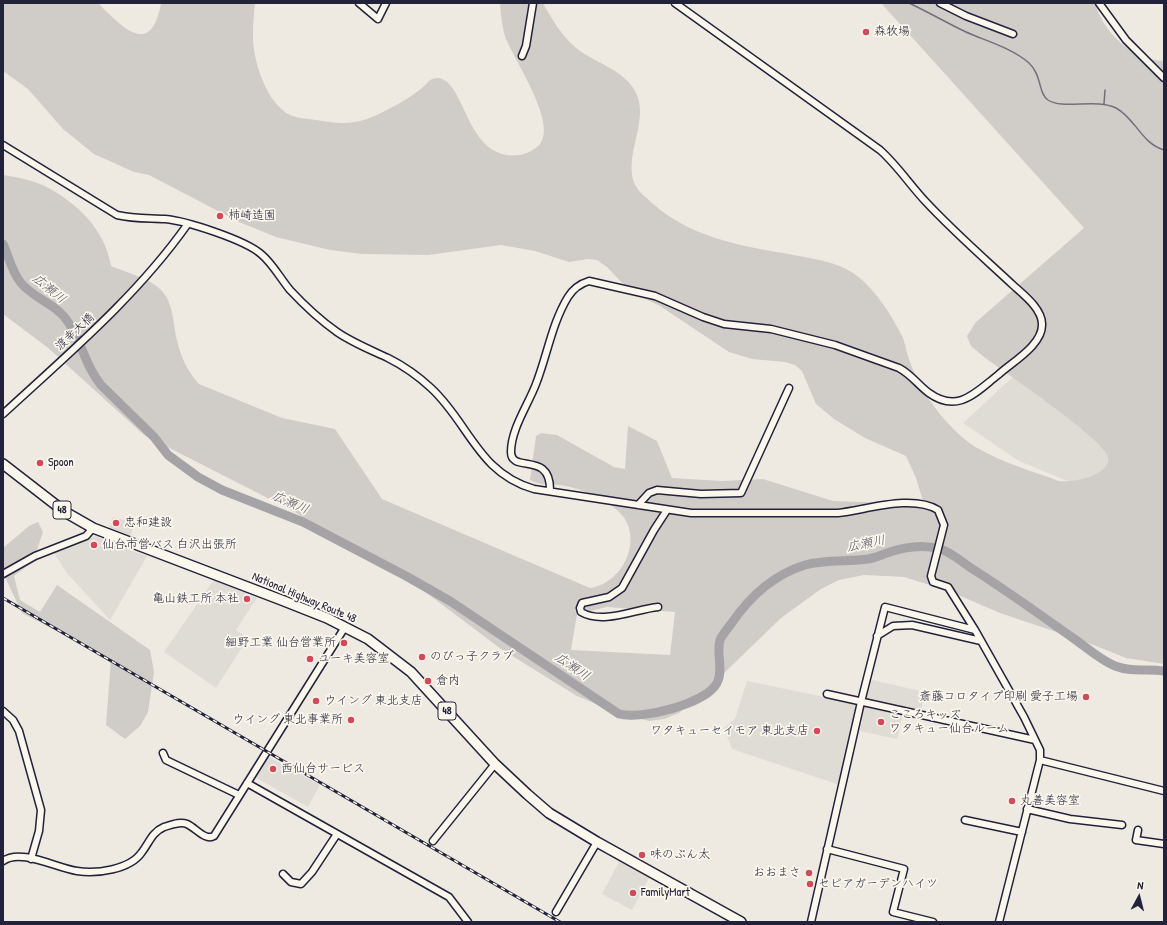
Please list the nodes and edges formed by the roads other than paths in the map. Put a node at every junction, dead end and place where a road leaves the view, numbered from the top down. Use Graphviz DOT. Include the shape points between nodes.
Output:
graph roads {
  1 [pos="359,3"];
  2 [pos="386,3"];
  3 [pos="533,3"];
  4 [pos="675,3"];
  5 [pos="940,3"];
  6 [pos="1099,3"];
  7 [pos="1013,34"];
  8 [pos="522,56"];
  9 [pos="1164,78"];
  10 [pos="3,146"];
  11 [pos="187,225"];
  12 [pos="788,388"];
  13 [pos="3,414"];
  14 [pos="3,464"];
  15 [pos="550,492"];
  16 [pos="638,505"];
  17 [pos="667,510"];
  18 [pos="93,528"];
  19 [pos="3,574"];
  20 [pos="658,607"];
  21 [pos="345,627"];
  22 [pos="975,630"];
  23 [pos="878,636"];
  24 [pos="981,641"];
  25 [pos="827,694"];
  26 [pos="861,702"];
  27 [pos="3,711"];
  28 [pos="1035,740"];
  29 [pos="163,753"];
  30 [pos="1040,760"];
  31 [pos="495,764"];
  32 [pos="247,783"];
  33 [pos="1164,791"];
  34 [pos="239,795"];
  35 [pos="1027,809"];
  36 [pos="965,820"];
  37 [pos="1122,826"];
  38 [pos="1138,830"];
  39 [pos="1022,832"];
  40 [pos="337,834"];
  41 [pos="433,841"];
  42 [pos="597,842"];
  43 [pos="1164,844"];
  44 [pos="827,849"];
  45 [pos="31,859"];
  46 [pos="3,861"];
  47 [pos="283,874"];
  48 [pos="556,912"];
  49 [pos="468,922"];
  50 [pos="741,922"];
  51 [pos="811,922"];
  52 [pos="933,922"];
  53 [pos="999,922"];
  1 -- 2 [label="street" via="378,19"];
  3 -- 8 [label="street"];
  4 -- 15 [label="street" via="880,150 925,201 1033,304 1042,323 1041,334 1027,350 972,396 956,402 929,393 899,368 835,346 771,329 724,324 655,296 589,282 582,283 574,288 567,298 558,318 536,383 512,439 513,459 543,469 550,478"];
  5 -- 7 [label="street"];
  6 -- 9 [label="street" via="1126,40"];
  10 -- 11 [label="street" via="117,215 134,219 167,219"];
  11 -- 13 [label="street, 渡幸大橋" via="155,267 121,304"];
  11 -- 15 [label="street" via="231,238 255,250 268,261 290,290 325,323 338,333 403,367 432,389 486,458 506,478 519,485"];
  12 -- 16 [label="street" via="741,492 701,494 657,490 649,493"];
  14 -- 18 [label="highway, National Highway Route 48 / 48" via="65,512"];
  15 -- 16 [label="street"];
  16 -- 17 [label="street"];
  17 -- 20 [label="street" via="622,588 609,597 582,603 580,608 581,612 586,614 604,616"];
  17 -- 22 [label="street" via="720,514 838,513 889,503 936,508 944,525 930,576 933,582 948,587"];
  18 -- 19 [label="street" via="86,536 42,553"];
  18 -- 21 [label="highway, National Highway Route 48 / 48"];
  21 -- 31 [label="highway, National Highway Route 48 / 48" via="373,643 411,672"];
  21 -- 32 [label="street"];
  22 -- 23 [label="street" via="885,607"];
  22 -- 24 [label="street"];
  23 -- 24 [label="street" via="894,626 908,625"];
  23 -- 26 [label="street"];
  24 -- 28 [label="street"];
  25 -- 26 [label="street"];
  26 -- 28 [label="street"];
  26 -- 44 [label="street"];
  27 -- 45 [label="street" via="20,731 41,810 39,831"];
  28 -- 30 [label="street" via="1040,750"];
  29 -- 34 [label="street" via="166,760"];
  30 -- 33 [label="street"];
  30 -- 35 [label="street"];
  31 -- 41 [label="street"];
  31 -- 42 [label="highway, National Highway Route 48 / 48" via="549,813"];
  32 -- 34 [label="street"];
  32 -- 40 [label="street"];
  34 -- 45 [label="street" via="212,837 205,836 185,824 166,826 156,831 136,858 120,866 79,871"];
  35 -- 37 [label="street" via="1070,820"];
  35 -- 39 [label="street"];
  36 -- 39 [label="street"];
  38 -- 43 [label="street" via="1136,840"];
  39 -- 53 [label="street"];
  40 -- 47 [label="street" via="301,884 291,882"];
  40 -- 49 [label="street" via="449,897"];
  42 -- 48 [label="street"];
  42 -- 50 [label="highway, National Highway Route 48 / 48"];
  44 -- 51 [label="street"];
  44 -- 52 [label="street" via="904,869 894,912"];
  45 -- 46 [label="street" via="13,856"];
}
